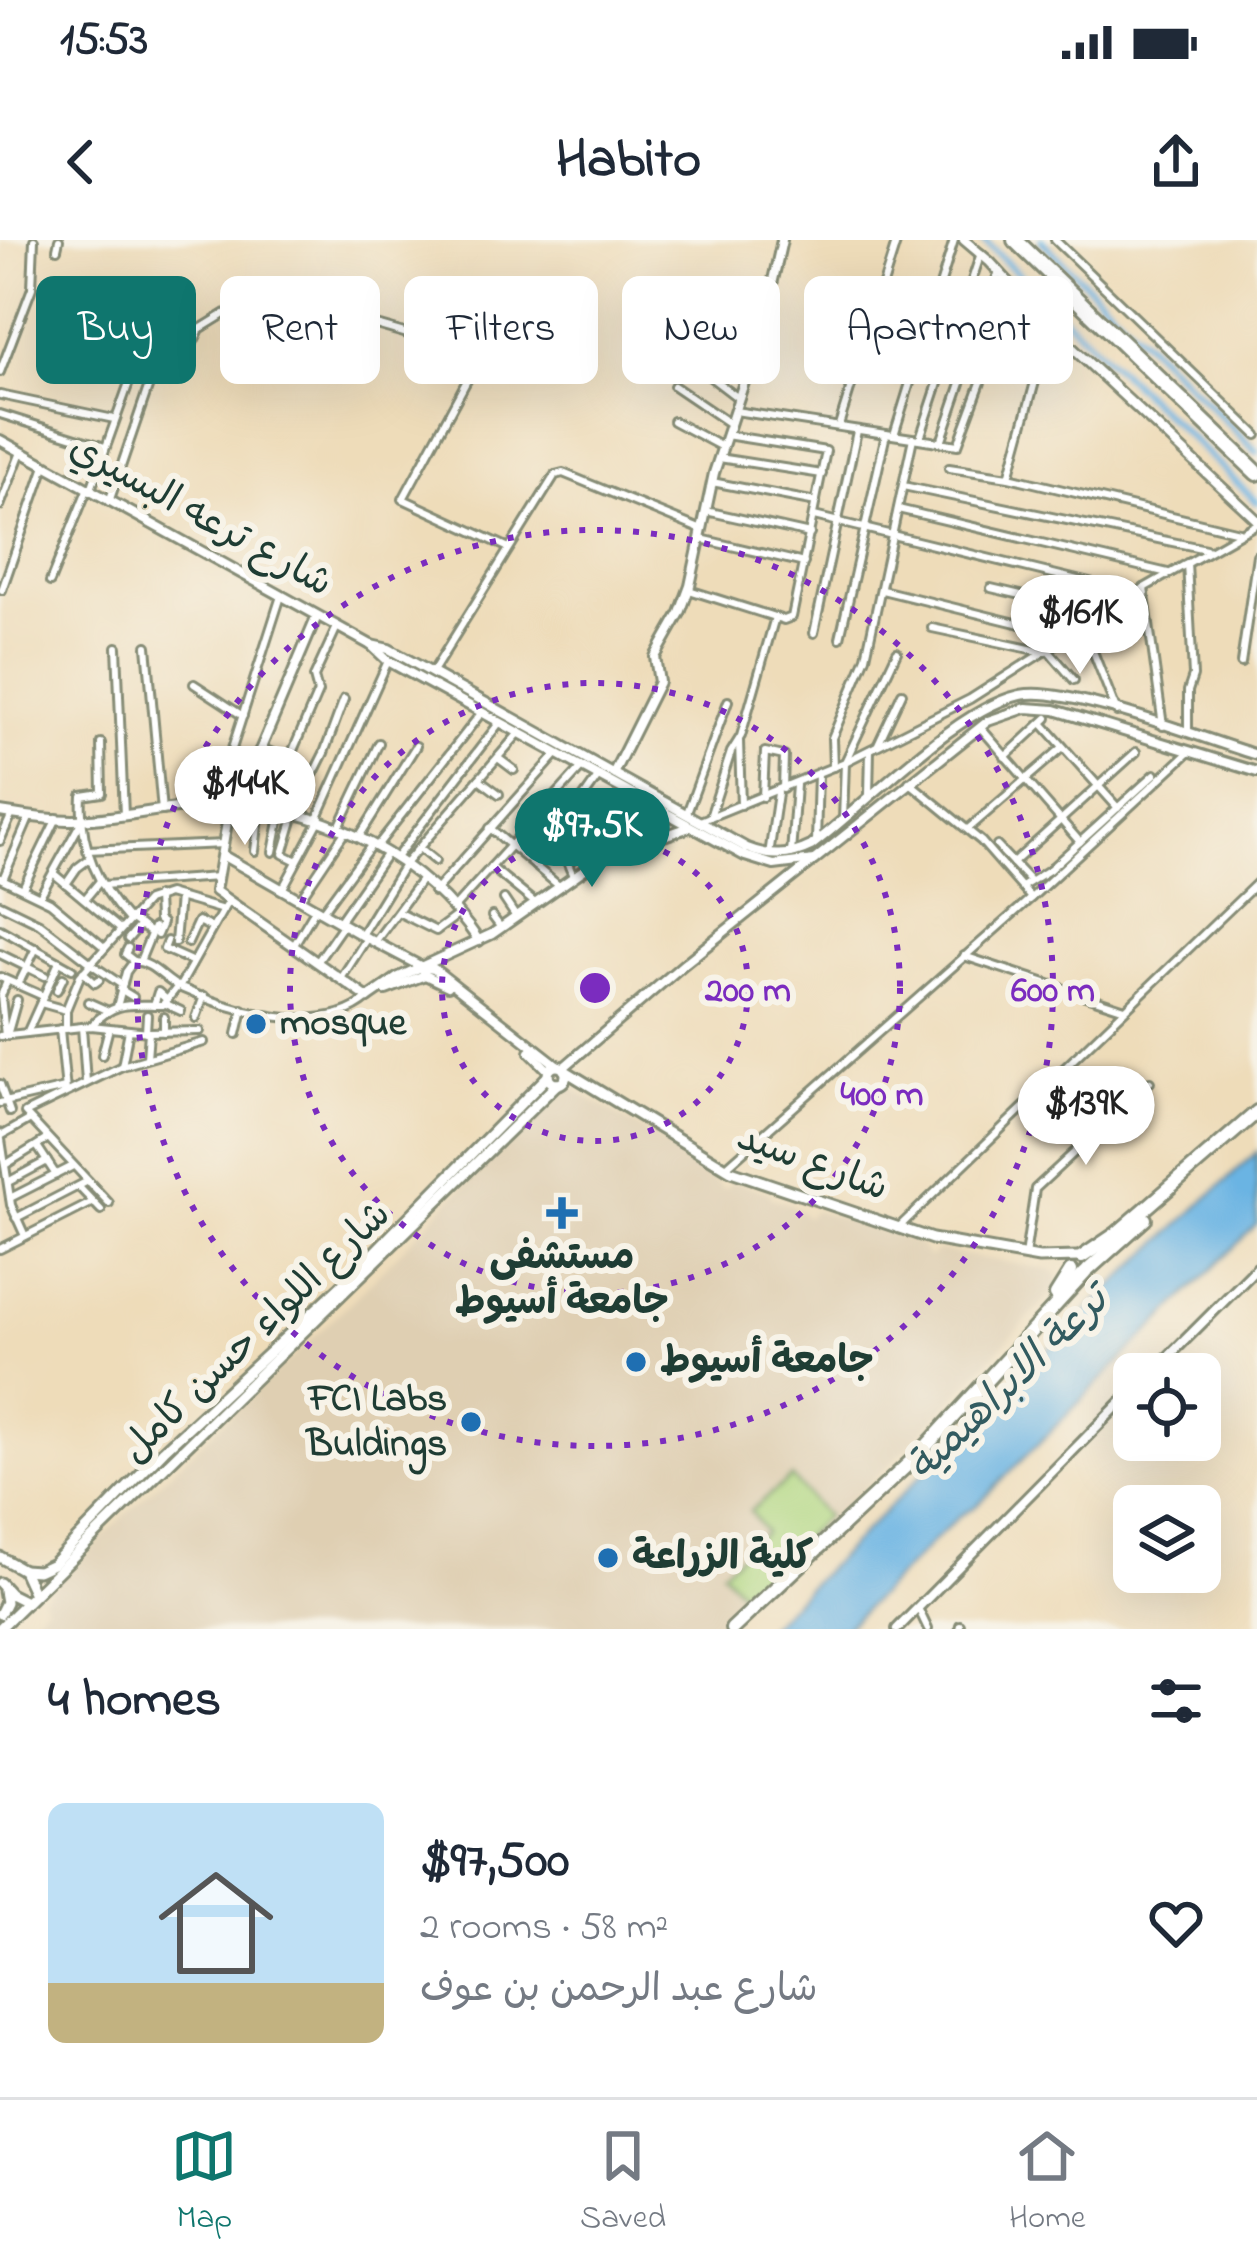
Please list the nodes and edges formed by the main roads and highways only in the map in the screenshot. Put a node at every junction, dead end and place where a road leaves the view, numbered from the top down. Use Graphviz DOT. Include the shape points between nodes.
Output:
graph roads {
  1 [pos="1015,240"];
  2 [pos="1025,240"];
  3 [pos="1257,464"];
  4 [pos="1257,473"];
  5 [pos="557,1074"];
  6 [pos="1257,1112"];
  7 [pos="1257,1122"];
  8 [pos="1079,1266"];
  9 [pos="168,1454"];
  10 [pos="2,1560"];
  11 [pos="23,1570"];
  12 [pos="1,1584"];
  13 [pos="30,1598"];
  14 [pos="0,1614"];
  15 [pos="0,1628"];
  16 [pos="722,1629"];
  17 [pos="732,1629"];
  1 -- 4 [label="highway"];
  2 -- 3 [label="highway"];
  5 -- 8 [label="main road, شارع سيد" via="730,1167 932,1239"];
  5 -- 9 [label="main road, شارع اللواء حسن كامل"];
  6 -- 8 [label="main road"];
  7 -- 8 [label="main road"];
  8 -- 16 [label="main road" via="910,1452"];
  8 -- 17 [label="main road" via="913,1460"];
  9 -- 11 [label="main road, شارع اللواء حسن كامل" via="52,1564"];
  9 -- 13 [label="main road, شارع اللواء حسن كامل"];
  10 -- 11 [label="main road"];
  11 -- 13 [label="main road"];
  12 -- 13 [label="main road"];
  12 -- 14 [label="main road"];
  13 -- 15 [label="main road, شارع اللواء حسن كامل"];
}
